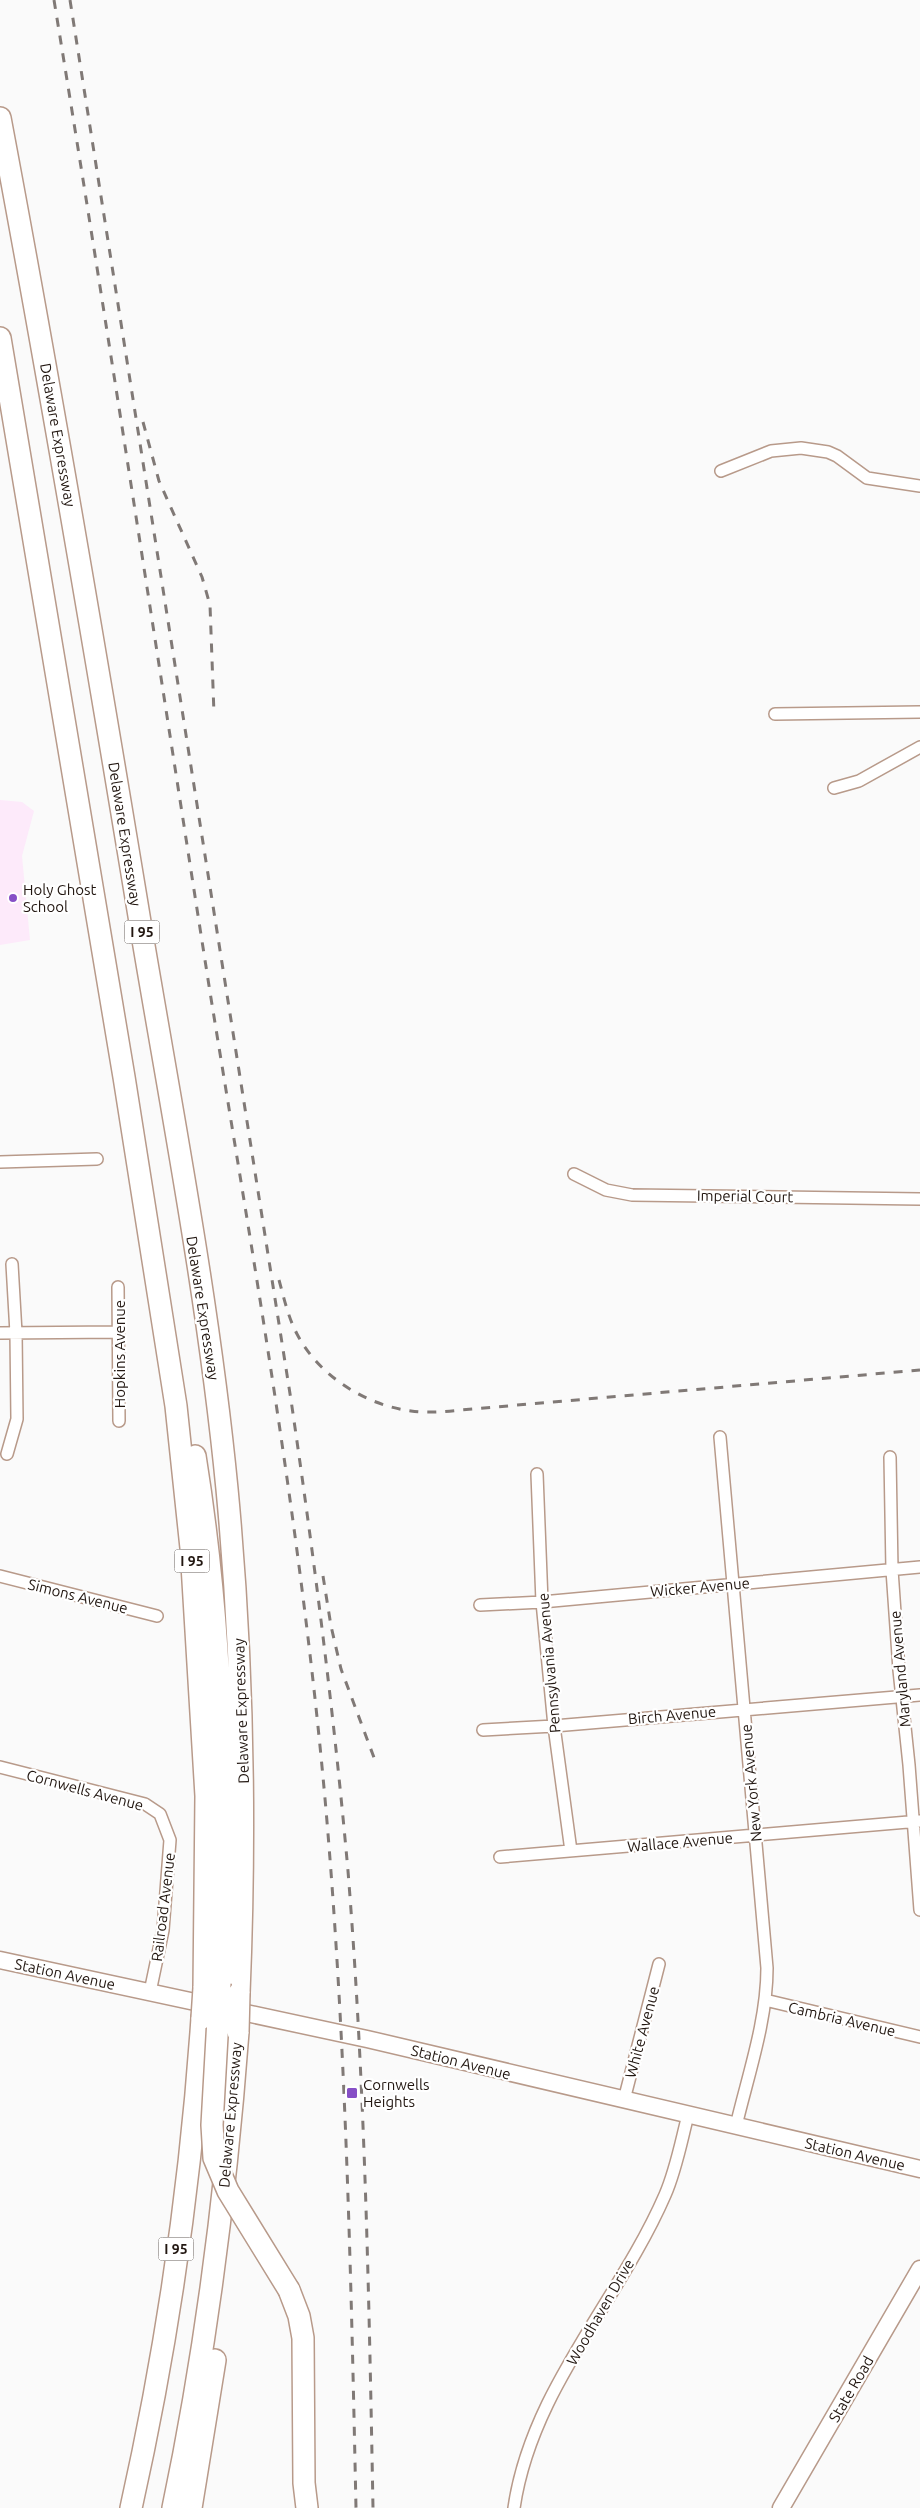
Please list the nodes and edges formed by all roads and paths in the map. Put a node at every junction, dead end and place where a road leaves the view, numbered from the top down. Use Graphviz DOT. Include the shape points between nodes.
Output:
graph roads {
  1 [pos="0,118"];
  2 [pos="0,338"];
  3 [pos="721,472"];
  4 [pos="920,486"];
  5 [pos="920,712"];
  6 [pos="775,714"];
  7 [pos="920,747"];
  8 [pos="834,788"];
  9 [pos="97,1159"];
  10 [pos="0,1162"];
  11 [pos="574,1174"];
  12 [pos="920,1199"];
  13 [pos="12,1264"];
  14 [pos="118,1287"];
  15 [pos="118,1332"];
  16 [pos="0,1333"];
  17 [pos="16,1333"];
  18 [pos="119,1420"];
  19 [pos="720,1437"];
  20 [pos="7,1454"];
  21 [pos="890,1457"];
  22 [pos="537,1474"];
  23 [pos="920,1567"];
  24 [pos="892,1570"];
  25 [pos="0,1576"];
  26 [pos="733,1584"];
  27 [pos="542,1602"];
  28 [pos="480,1605"];
  29 [pos="157,1616"];
  30 [pos="920,1695"];
  31 [pos="902,1697"];
  32 [pos="744,1709"];
  33 [pos="554,1726"];
  34 [pos="483,1730"];
  35 [pos="0,1768"];
  36 [pos="917,1821"];
  37 [pos="165,1822"];
  38 [pos="756,1835"];
  39 [pos="571,1851"];
  40 [pos="500,1857"];
  41 [pos="920,1910"];
  42 [pos="0,1960"];
  43 [pos="659,1964"];
  44 [pos="212,1986"];
  45 [pos="150,1992"];
  46 [pos="765,2000"];
  47 [pos="920,2037"];
  48 [pos="624,2100"];
  49 [pos="688,2115"];
  50 [pos="736,2126"];
  51 [pos="230,2131"];
  52 [pos="920,2169"];
  53 [pos="920,2270"];
  54 [pos="131,2508"];
  55 [pos="174,2508"];
  56 [pos="191,2508"];
  57 [pos="307,2508"];
  58 [pos="514,2508"];
  59 [pos="781,2508"];
  1 -- 51 [label="highway, Delaware Expressway / I 95, bridge" via="70,500 198,1272 222,1437 241,1672 243,1823 238,2032"];
  2 -- 44 [label="highway" via="132,1137 154,1200 212,1574 220,1668 224,1784"];
  3 -- 4 [label="street" via="771,451 801,448 832,454 867,478"];
  5 -- 6 [label="street"];
  7 -- 8 [label="street" via="860,781"];
  9 -- 10 [label="street"];
  11 -- 12 [label="street, Imperial Court" via="606,1190 632,1195"];
  13 -- 17 [label="street"];
  14 -- 15 [label="street, Hopkins Avenue"];
  15 -- 17 [label="street"];
  15 -- 18 [label="street, Hopkins Avenue"];
  16 -- 17 [label="street"];
  17 -- 20 [label="street" via="17,1419"];
  19 -- 26 [label="street, New York Avenue"];
  21 -- 24 [label="street, Maryland Avenue"];
  22 -- 27 [label="street, Pennsylvania Avenue"];
  23 -- 24 [label="street, Wicker Avenue"];
  24 -- 26 [label="street, Wicker Avenue"];
  24 -- 31 [label="street, Maryland Avenue"];
  25 -- 29 [label="street, Simons Avenue"];
  26 -- 27 [label="street, Wicker Avenue"];
  26 -- 32 [label="street, New York Avenue"];
  27 -- 28 [label="street, Wicker Avenue"];
  27 -- 33 [label="street, Pennsylvania Avenue"];
  30 -- 31 [label="street, Birch Avenue"];
  31 -- 32 [label="street, Birch Avenue"];
  31 -- 36 [label="street, Maryland Avenue"];
  32 -- 33 [label="street, Birch Avenue"];
  32 -- 38 [label="street, New York Avenue"];
  33 -- 34 [label="street, Birch Avenue"];
  33 -- 39 [label="street, Pennsylvania Avenue"];
  35 -- 37 [label="street, Cornwells Avenue" via="145,1804"];
  36 -- 38 [label="street, Wallace Avenue"];
  36 -- 41 [label="street, Maryland Avenue"];
  37 -- 45 [label="street, Railroad Avenue" via="170,1840 168,1891"];
  38 -- 39 [label="street, Wallace Avenue"];
  38 -- 46 [label="street, New York Avenue" via="767,1968"];
  39 -- 40 [label="street, Wallace Avenue"];
  42 -- 45 [label="street, Station Avenue"];
  43 -- 48 [label="street, White Avenue"];
  44 -- 54 [label="highway, I 95, bridge" via="202,2018 197,2092 165,2330"];
  44 -- 57 [label="highway, bridge" via="214,2158 228,2191 289,2290 299,2316 303,2338"];
  45 -- 48 [label="street, Station Avenue"];
  46 -- 47 [label="street, Cambria Avenue"];
  46 -- 50 [label="street, New York Avenue"];
  48 -- 49 [label="street, Station Avenue"];
  49 -- 50 [label="street, Station Avenue"];
  49 -- 58 [label="street, Woodhaven Drive" via="665,2196 547,2402 523,2462"];
  50 -- 52 [label="street, Station Avenue"];
  51 -- 55 [label="highway, Delaware Expressway / I 95" via="211,2296"];
  51 -- 56 [label="highway" via="234,2197 210,2395"];
  53 -- 59 [label="street, State Road"];
}
